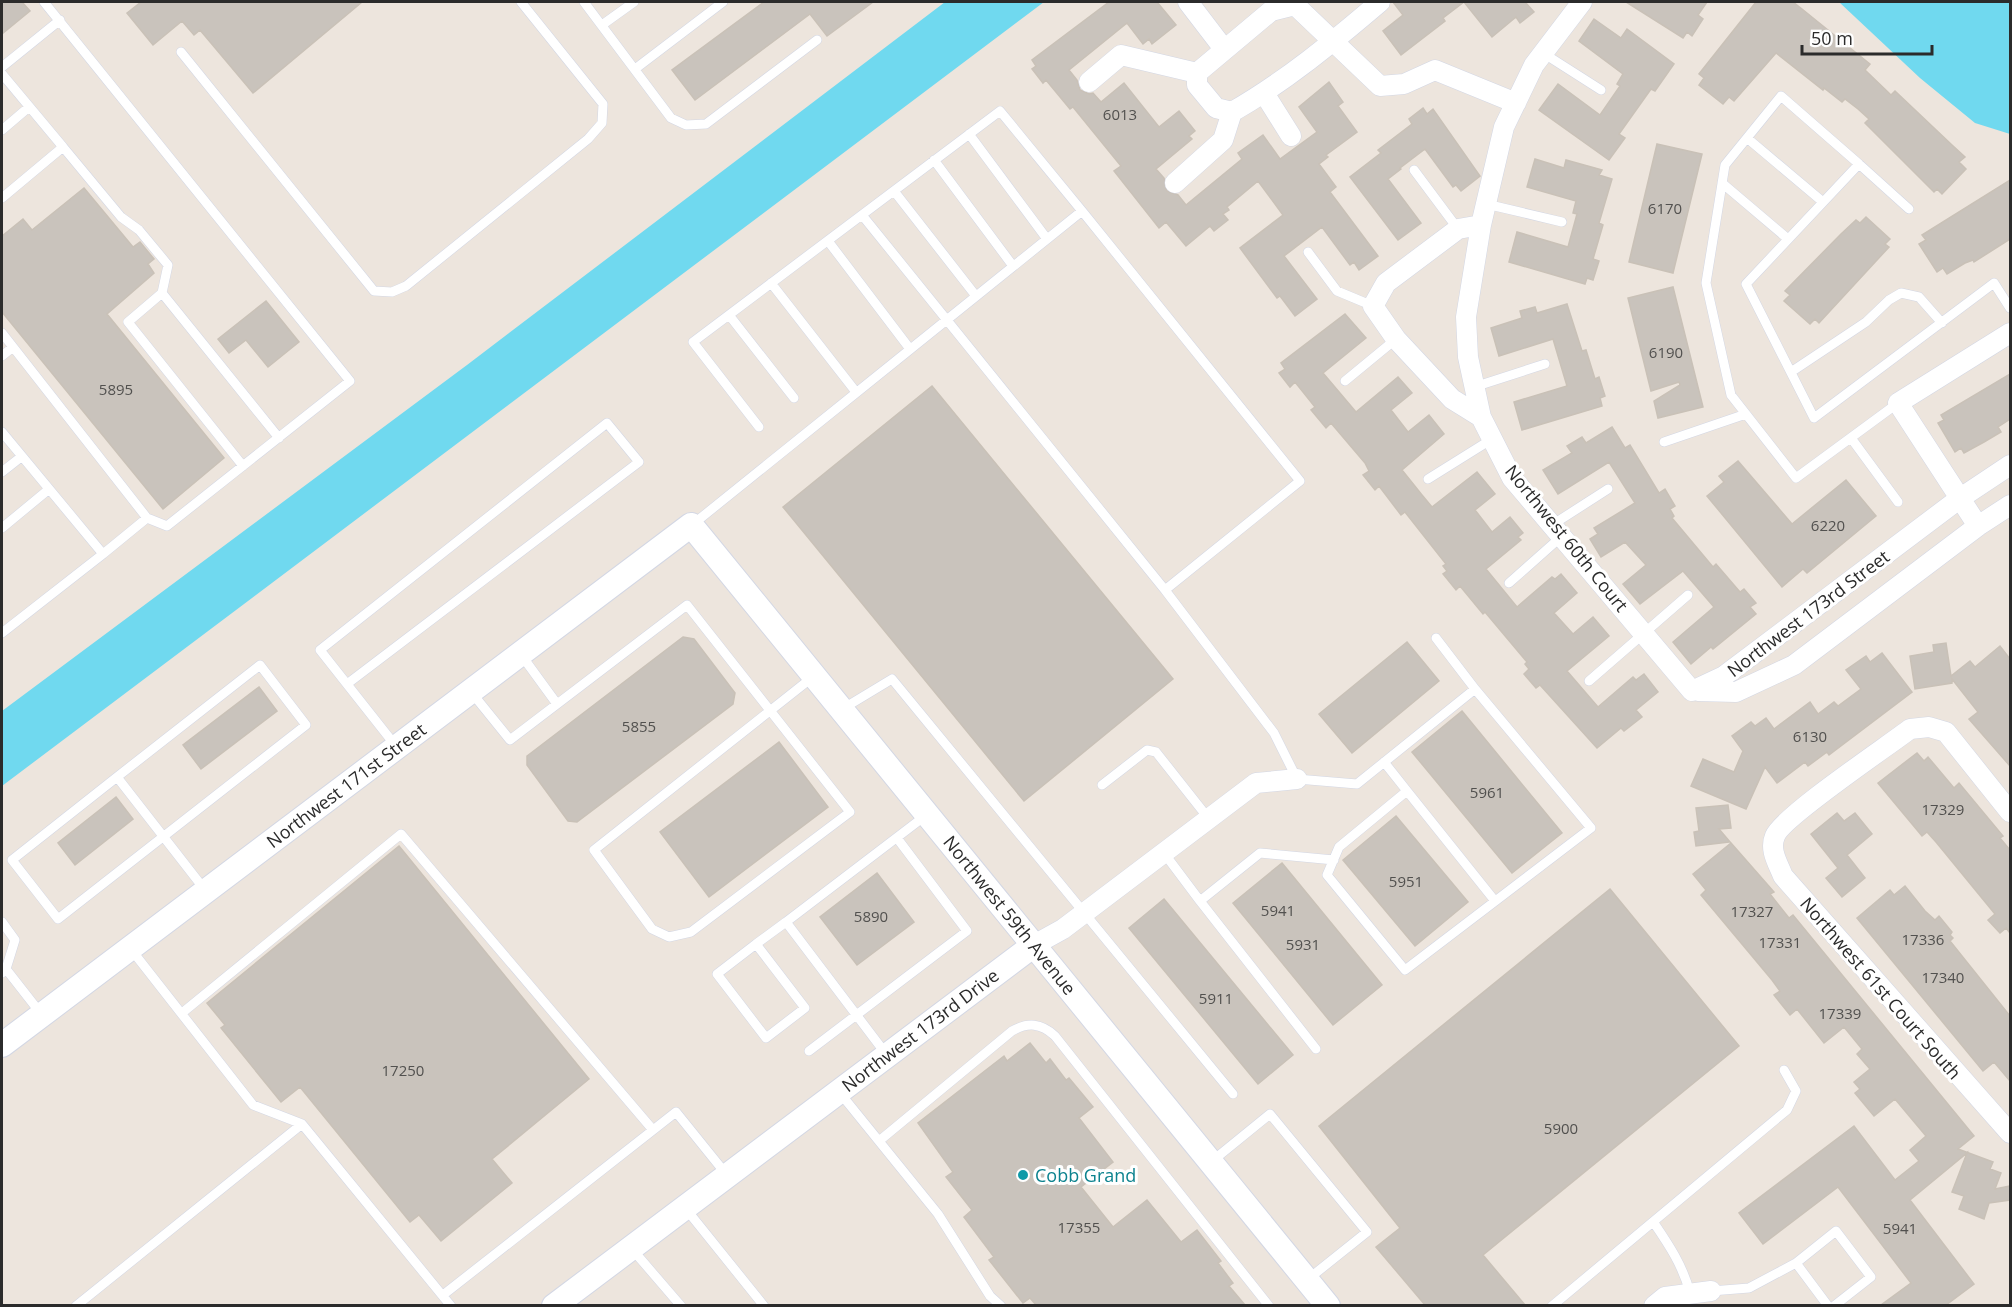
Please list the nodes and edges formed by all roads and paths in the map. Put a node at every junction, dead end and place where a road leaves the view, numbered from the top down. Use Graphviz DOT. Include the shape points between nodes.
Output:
graph roads {
  1 [pos="44,2"];
  2 [pos="521,2"];
  3 [pos="584,2"];
  4 [pos="634,2"];
  5 [pos="723,2"];
  6 [pos="1188,2"];
  7 [pos="1380,2"];
  8 [pos="1582,2"];
  9 [pos="1295,4"];
  10 [pos="60,20"];
  11 [pos="602,25"];
  12 [pos="817,40"];
  13 [pos="1334,42"];
  14 [pos="1224,49"];
  15 [pos="181,52"];
  16 [pos="1542,53"];
  17 [pos="2,67"];
  18 [pos="634,69"];
  19 [pos="1197,73"];
  20 [pos="2,74"];
  21 [pos="1089,82"];
  22 [pos="1601,90"];
  23 [pos="1264,93"];
  24 [pos="1516,103"];
  25 [pos="30,107"];
  26 [pos="1232,112"];
  27 [pos="2,130"];
  28 [pos="969,135"];
  29 [pos="1291,135"];
  30 [pos="1748,138"];
  31 [pos="63,147"];
  32 [pos="934,160"];
  33 [pos="1859,164"];
  34 [pos="1414,171"];
  35 [pos="1175,183"];
  36 [pos="1722,183"];
  37 [pos="894,191"];
  38 [pos="2,198"];
  39 [pos="1823,202"];
  40 [pos="1486,204"];
  41 [pos="1909,209"];
  42 [pos="1082,211"];
  43 [pos="862,215"];
  44 [pos="1562,222"];
  45 [pos="1481,225"];
  46 [pos="1458,229"];
  47 [pos="1047,239"];
  48 [pos="1788,239"];
  49 [pos="828,240"];
  50 [pos="1308,252"];
  51 [pos="1013,266"];
  52 [pos="771,283"];
  53 [pos="162,293"];
  54 [pos="976,296"];
  55 [pos="1373,306"];
  56 [pos="2010,308"];
  57 [pos="729,315"];
  58 [pos="947,320"];
  59 [pos="1942,323"];
  60 [pos="2,333"];
  61 [pos="2010,333"];
  62 [pos="1396,339"];
  63 [pos="13,347"];
  64 [pos="910,349"];
  65 [pos="2,356"];
  66 [pos="1545,364"];
  67 [pos="1791,372"];
  68 [pos="1346,381"];
  69 [pos="1474,387"];
  70 [pos="856,392"];
  71 [pos="794,398"];
  72 [pos="1898,403"];
  73 [pos="1746,414"];
  74 [pos="1481,417"];
  75 [pos="759,427"];
  76 [pos="2,432"];
  77 [pos="279,438"];
  78 [pos="1851,438"];
  79 [pos="1492,439"];
  80 [pos="1664,442"];
  81 [pos="21,456"];
  82 [pos="2010,465"];
  83 [pos="243,466"];
  84 [pos="2,472"];
  85 [pos="1428,479"];
  86 [pos="1608,489"];
  87 [pos="48,490"];
  88 [pos="1959,499"];
  89 [pos="1898,502"];
  90 [pos="2010,505"];
  91 [pos="147,518"];
  92 [pos="691,525"];
  93 [pos="1978,526"];
  94 [pos="2,528"];
  95 [pos="1557,530"];
  96 [pos="103,554"];
  97 [pos="1509,583"];
  98 [pos="1165,590"];
  99 [pos="1688,595"];
  100 [pos="2,633"];
  101 [pos="1644,633"];
  102 [pos="1436,638"];
  103 [pos="520,654"];
  104 [pos="814,676"];
  105 [pos="1589,681"];
  106 [pos="347,684"];
  107 [pos="1475,689"];
  108 [pos="471,691"];
  109 [pos="1692,691"];
  110 [pos="557,704"];
  111 [pos="842,710"];
  112 [pos="771,712"];
  113 [pos="397,747"];
  114 [pos="1384,762"];
  115 [pos="117,777"];
  116 [pos="1297,779"];
  117 [pos="1102,785"];
  118 [pos="1407,791"];
  119 [pos="2010,812"];
  120 [pos="927,815"];
  121 [pos="1209,819"];
  122 [pos="163,837"];
  123 [pos="897,838"];
  124 [pos="1164,853"];
  125 [pos="1334,860"];
  126 [pos="206,891"];
  127 [pos="1200,901"];
  128 [pos="1495,901"];
  129 [pos="1086,912"];
  130 [pos="2,922"];
  131 [pos="786,922"];
  132 [pos="756,944"];
  133 [pos="1034,945"];
  134 [pos="130,948"];
  135 [pos="4,971"];
  136 [pos="182,1013"];
  137 [pos="42,1015"];
  138 [pos="857,1015"];
  139 [pos="2,1045"];
  140 [pos="1316,1049"];
  141 [pos="809,1051"];
  142 [pos="887,1055"];
  143 [pos="1784,1070"];
  144 [pos="839,1091"];
  145 [pos="1233,1094"];
  146 [pos="302,1124"];
  147 [pos="653,1130"];
  148 [pos="2009,1133"];
  149 [pos="879,1141"];
  150 [pos="1211,1162"];
  151 [pos="727,1175"];
  152 [pos="685,1207"];
  153 [pos="1654,1223"];
  154 [pos="631,1247"];
  155 [pos="1796,1263"];
  156 [pos="1307,1280"];
  157 [pos="1711,1291"];
  158 [pos="1690,1293"];
  159 [pos="443,1295"];
  160 [pos="76,1305"];
  161 [pos="452,1305"];
  162 [pos="554,1305"];
  163 [pos="681,1305"];
  164 [pos="764,1305"];
  165 [pos="1001,1305"];
  166 [pos="1269,1305"];
  167 [pos="1328,1305"];
  168 [pos="1552,1305"];
  169 [pos="1654,1305"];
  170 [pos="1828,1305"];
  171 [pos="1834,1305"];
  1 -- 10 [label="lane"];
  2 -- 15 [label="lane" via="603,104 602,123 588,139 424,272 392,292 374,291"];
  3 -- 11 [label="lane"];
  4 -- 11 [label="lane"];
  5 -- 18 [label="lane"];
  6 -- 14 [label="street"];
  7 -- 13 [label="street"];
  8 -- 16 [label="street"];
  9 -- 13 [label="street"];
  9 -- 14 [label="street" via="1271,11"];
  10 -- 17 [label="lane"];
  10 -- 77 [label="lane" via="350,381"];
  11 -- 18 [label="lane"];
  12 -- 18 [label="lane" via="706,124 686,125 671,118"];
  13 -- 23 [label="street"];
  13 -- 24 [label="street" via="1380,86 1404,84 1435,70"];
  14 -- 19 [label="street"];
  16 -- 22 [label="lane"];
  16 -- 24 [label="street"];
  19 -- 21 [label="street" via="1121,56"];
  19 -- 26 [label="street" via="1197,85 1216,108"];
  20 -- 25 [label="lane"];
  23 -- 26 [label="street"];
  23 -- 29 [label="street"];
  24 -- 40 [label="street" via="1504,127"];
  25 -- 27 [label="lane"];
  25 -- 31 [label="lane"];
  26 -- 35 [label="street" via="1223,140"];
  28 -- 32 [label="lane"];
  28 -- 42 [label="lane" via="1000,111"];
  28 -- 47 [label="lane"];
  30 -- 33 [label="lane" via="1781,96"];
  30 -- 36 [label="lane" via="1725,165"];
  30 -- 39 [label="lane"];
  31 -- 38 [label="lane"];
  31 -- 53 [label="lane" via="121,217 139,230 168,265"];
  32 -- 37 [label="lane"];
  32 -- 51 [label="lane"];
  33 -- 39 [label="lane"];
  33 -- 41 [label="lane"];
  34 -- 46 [label="lane"];
  36 -- 48 [label="lane"];
  36 -- 73 [label="lane" via="1706,282 1731,395"];
  37 -- 43 [label="lane"];
  37 -- 54 [label="lane"];
  39 -- 48 [label="lane"];
  40 -- 44 [label="lane"];
  40 -- 45 [label="street"];
  42 -- 47 [label="lane"];
  42 -- 98 [label="lane" via="1300,481"];
  43 -- 49 [label="lane"];
  43 -- 58 [label="lane"];
  45 -- 46 [label="street"];
  45 -- 69 [label="street" via="1466,317"];
  46 -- 55 [label="street" via="1386,283"];
  47 -- 51 [label="lane"];
  48 -- 67 [label="lane" via="1746,285"];
  49 -- 52 [label="lane"];
  49 -- 64 [label="lane"];
  50 -- 55 [label="lane" via="1337,291"];
  51 -- 54 [label="lane"];
  52 -- 57 [label="lane"];
  52 -- 70 [label="lane"];
  53 -- 77 [label="lane"];
  53 -- 83 [label="lane" via="128,322"];
  54 -- 58 [label="lane"];
  55 -- 62 [label="street"];
  56 -- 59 [label="lane" via="1994,284"];
  57 -- 71 [label="lane"];
  57 -- 75 [label="lane" via="693,342"];
  58 -- 64 [label="lane"];
  58 -- 98 [label="lane"];
  59 -- 67 [label="lane" via="1919,297 1901,293 1866,322"];
  59 -- 67 [label="lane" via="1814,418"];
  60 -- 63 [label="lane"];
  61 -- 72 [label="street"];
  62 -- 68 [label="lane"];
  62 -- 74 [label="street" via="1452,399"];
  63 -- 65 [label="lane"];
  63 -- 91 [label="lane"];
  64 -- 70 [label="lane"];
  66 -- 69 [label="lane"];
  69 -- 74 [label="street"];
  70 -- 92 [label="lane"];
  72 -- 78 [label="lane"];
  72 -- 88 [label="street"];
  73 -- 78 [label="lane" via="1796,477"];
  73 -- 80 [label="lane"];
  74 -- 79 [label="street, Northwest 60th Court"];
  76 -- 81 [label="lane"];
  77 -- 83 [label="lane"];
  78 -- 89 [label="lane"];
  79 -- 85 [label="lane"];
  79 -- 95 [label="street, Northwest 60th Court" via="1512,478"];
  81 -- 84 [label="lane"];
  81 -- 87 [label="lane"];
  82 -- 88 [label="street, Northwest 173rd Street"];
  83 -- 91 [label="lane" via="167,526"];
  86 -- 95 [label="lane"];
  87 -- 94 [label="lane"];
  87 -- 96 [label="lane"];
  88 -- 93 [label="street"];
  88 -- 109 [label="street, Northwest 173rd Street" via="1724,676"];
  90 -- 93 [label="street, Northwest 173rd Street"];
  91 -- 96 [label="lane"];
  92 -- 103 [label="street, Northwest 171st Street"];
  92 -- 104 [label="street, Northwest 59th Avenue"];
  93 -- 109 [label="street, Northwest 173rd Street" via="1794,665 1736,692"];
  95 -- 97 [label="lane"];
  95 -- 101 [label="street, Northwest 60th Court"];
  96 -- 100 [label="lane"];
  98 -- 116 [label="lane" via="1274,733"];
  99 -- 101 [label="lane"];
  101 -- 105 [label="lane"];
  101 -- 109 [label="street, Northwest 60th Court"];
  102 -- 107 [label="lane"];
  103 -- 108 [label="street, Northwest 171st Street"];
  103 -- 110 [label="lane"];
  104 -- 111 [label="street, Northwest 59th Avenue"];
  104 -- 112 [label="lane"];
  106 -- 106 [label="lane" via="320,650 608,423 639,462"];
  106 -- 113 [label="lane"];
  107 -- 114 [label="lane"];
  107 -- 128 [label="lane" via="1591,828"];
  108 -- 110 [label="lane" via="510,740"];
  108 -- 113 [label="street, Northwest 171st Street"];
  110 -- 112 [label="lane" via="687,605"];
  111 -- 120 [label="street, Northwest 59th Avenue"];
  111 -- 129 [label="lane" via="892,679"];
  112 -- 112 [label="lane" via="850,812 691,932 669,937 652,929 594,850"];
  113 -- 126 [label="street, Northwest 171st Street"];
  114 -- 116 [label="lane" via="1357,784"];
  114 -- 118 [label="lane"];
  115 -- 122 [label="lane"];
  115 -- 122 [label="lane" via="12,860 58,919"];
  115 -- 122 [label="lane" via="260,665 306,725"];
  116 -- 121 [label="street, Northwest 173rd Drive" via="1256,783"];
  117 -- 121 [label="lane" via="1148,750 1156,752"];
  118 -- 125 [label="lane" via="1339,847"];
  118 -- 128 [label="lane"];
  119 -- 148 [label="street, Northwest 61st Court South" via="1946,732 1929,726 1910,729 1793,816 1775,835 1773,850 1783,876"];
  120 -- 123 [label="lane"];
  120 -- 133 [label="street, Northwest 59th Avenue"];
  121 -- 124 [label="street, Northwest 173rd Drive"];
  122 -- 126 [label="lane"];
  123 -- 131 [label="lane"];
  123 -- 138 [label="lane" via="967,931"];
  124 -- 127 [label="lane"];
  124 -- 129 [label="street, Northwest 173rd Drive"];
  125 -- 127 [label="lane" via="1260,854"];
  125 -- 128 [label="lane" via="1327,875 1405,970"];
  126 -- 134 [label="street, Northwest 171st Street"];
  127 -- 140 [label="lane"];
  129 -- 133 [label="street, Northwest 173rd Drive"];
  129 -- 145 [label="lane"];
  130 -- 135 [label="lane" via="15,940"];
  131 -- 132 [label="lane"];
  131 -- 138 [label="lane"];
  132 -- 132 [label="lane" via="805,1008 766,1038 717,974"];
  133 -- 142 [label="street, Northwest 173rd Drive"];
  133 -- 150 [label="street, Northwest 59th Avenue"];
  134 -- 136 [label="lane"];
  134 -- 137 [label="street, Northwest 171st Street"];
  135 -- 137 [label="lane"];
  136 -- 146 [label="lane" via="253,1105"];
  136 -- 147 [label="lane" via="401,834"];
  137 -- 139 [label="street, Northwest 171st Street"];
  138 -- 141 [label="lane"];
  138 -- 142 [label="lane"];
  142 -- 144 [label="street, Northwest 173rd Drive"];
  143 -- 153 [label="lane" via="1796,1091 1787,1110"];
  144 -- 149 [label="lane"];
  144 -- 151 [label="street, Northwest 173rd Drive"];
  146 -- 159 [label="lane"];
  146 -- 160 [label="lane"];
  147 -- 151 [label="lane" via="676,1112"];
  147 -- 159 [label="lane"];
  149 -- 165 [label="lane" via="938,1214 990,1296"];
  149 -- 166 [label="lane" via="1012,1031 1039,1025 1055,1036"];
  150 -- 156 [label="street, Northwest 59th Avenue"];
  150 -- 156 [label="lane" via="1270,1114 1337,1196 1367,1233"];
  151 -- 152 [label="street, Northwest 173rd Drive"];
  152 -- 154 [label="street, Northwest 173rd Drive"];
  152 -- 164 [label="lane"];
  153 -- 158 [label="lane" via="1686,1276"];
  153 -- 168 [label="lane"];
  154 -- 162 [label="street, Northwest 173rd Drive"];
  154 -- 163 [label="lane"];
  155 -- 157 [label="lane" via="1749,1288"];
  155 -- 170 [label="lane"];
  155 -- 171 [label="lane" via="1836,1231 1871,1277"];
  156 -- 167 [label="street, Northwest 59th Avenue"];
  157 -- 158 [label="street"];
  158 -- 169 [label="street" via="1665,1296"];
  159 -- 161 [label="lane"];
}
